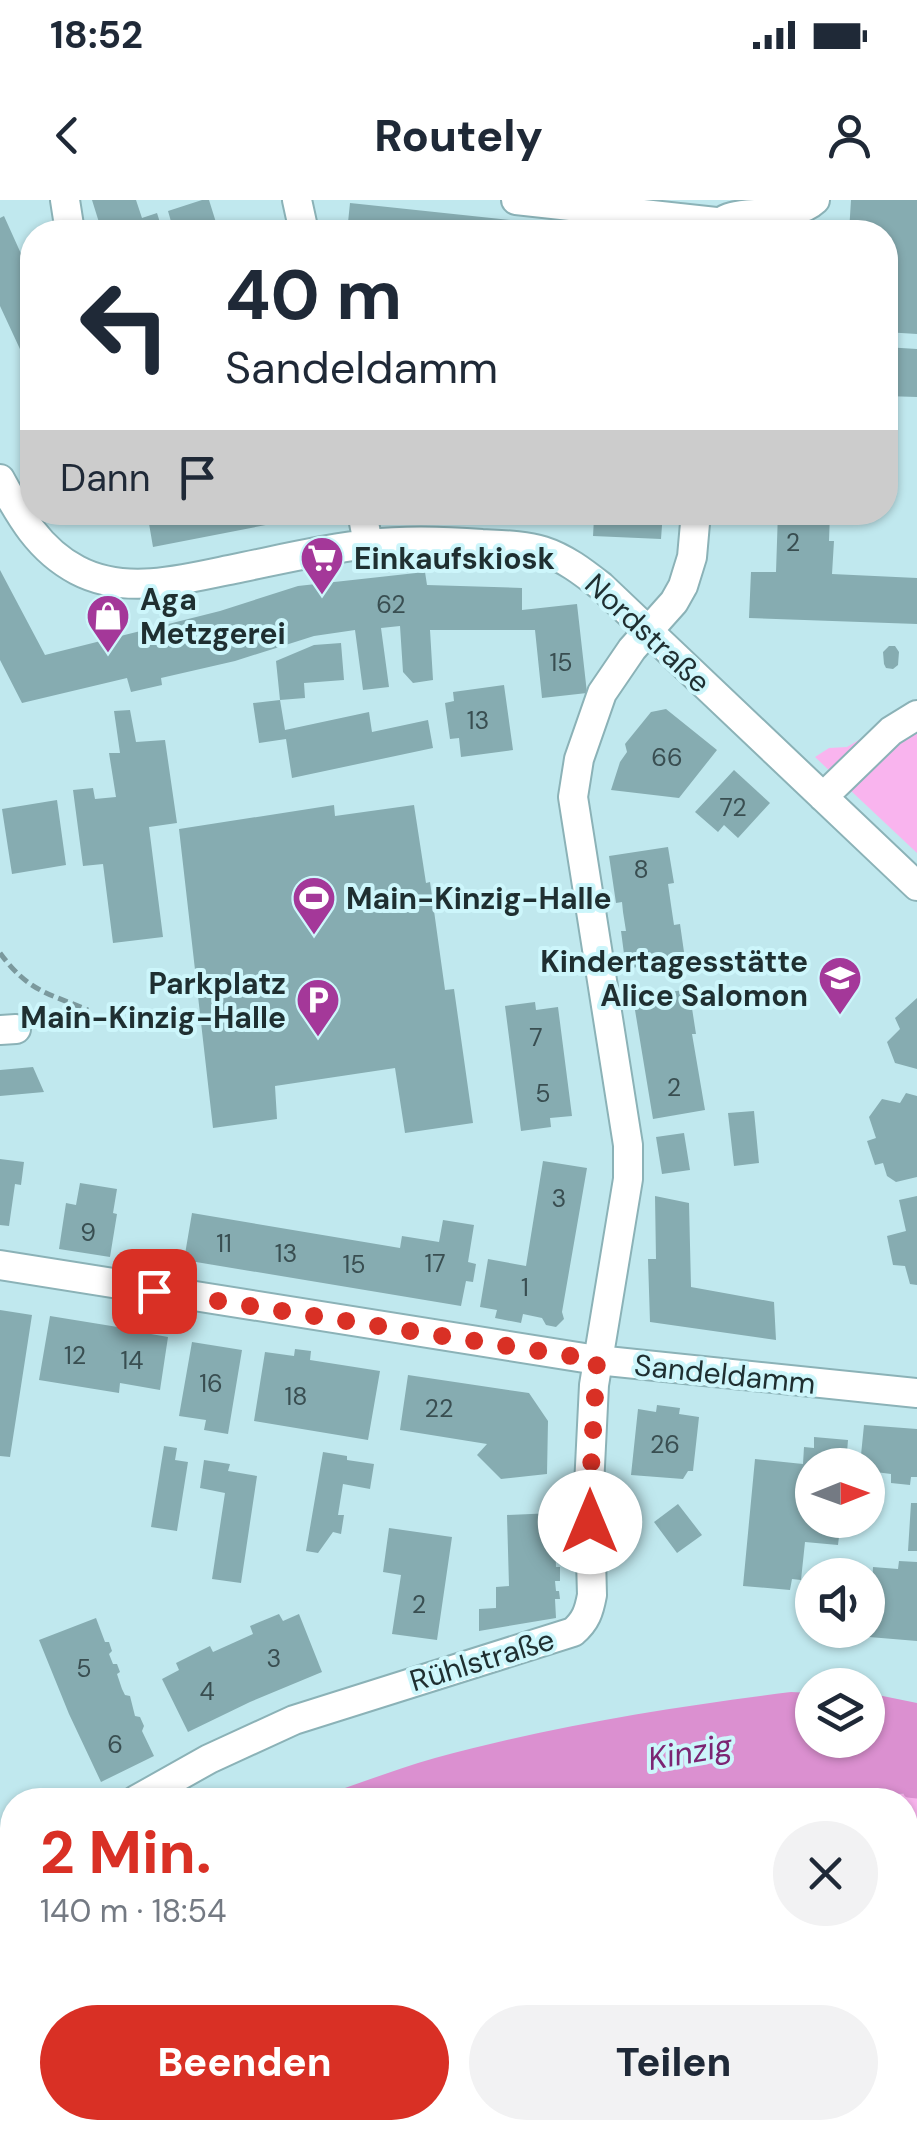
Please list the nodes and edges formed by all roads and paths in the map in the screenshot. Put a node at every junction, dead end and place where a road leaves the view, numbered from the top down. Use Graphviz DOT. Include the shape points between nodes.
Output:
graph roads {
  1 [pos="516,200"];
  2 [pos="816,200"];
  3 [pos="560,202"];
  4 [pos="671,220"];
  5 [pos="721,220"];
  6 [pos="0,480"];
  7 [pos="20,516"];
  8 [pos="26,525"];
  9 [pos="364,525"];
  10 [pos="695,525"];
  11 [pos="368,544"];
  12 [pos="648,630"];
  13 [pos="917,715"];
  14 [pos="823,797"];
  15 [pos="917,886"];
  16 [pos="0,954"];
  17 [pos="88,1010"];
  18 [pos="0,1265"];
  19 [pos="597,1360"];
  20 [pos="917,1393"];
  21 [pos="157,1788"];
  1 -- 3 [label="street"];
  2 -- 5 [label="street" via="792,211 740,211"];
  3 -- 4 [label="street"];
  6 -- 7 [label="street, Nordstraße"];
  8 -- 11 [label="street, Nordstraße" via="77,570 120,584 177,580"];
  9 -- 11 [label="street"];
  10 -- 12 [label="street, Rühlstraße" via="683,586"];
  11 -- 12 [label="street, Nordstraße" via="444,541 540,550 584,573"];
  12 -- 14 [label="street, Nordstraße"];
  12 -- 19 [label="street, Rühlstraße" via="602,693 582,748 574,797 628,1145"];
  13 -- 14 [label="street" via="891,730"];
  14 -- 15 [label="street, Nordstraße"];
  16 -- 17 [label="path" via="25,983"];
  18 -- 19 [label="street, Sandeldamm"];
  19 -- 20 [label="street, Sandeldamm"];
  19 -- 21 [label="street, Rühlstraße" via="592,1595 574,1632 294,1720"];
}
